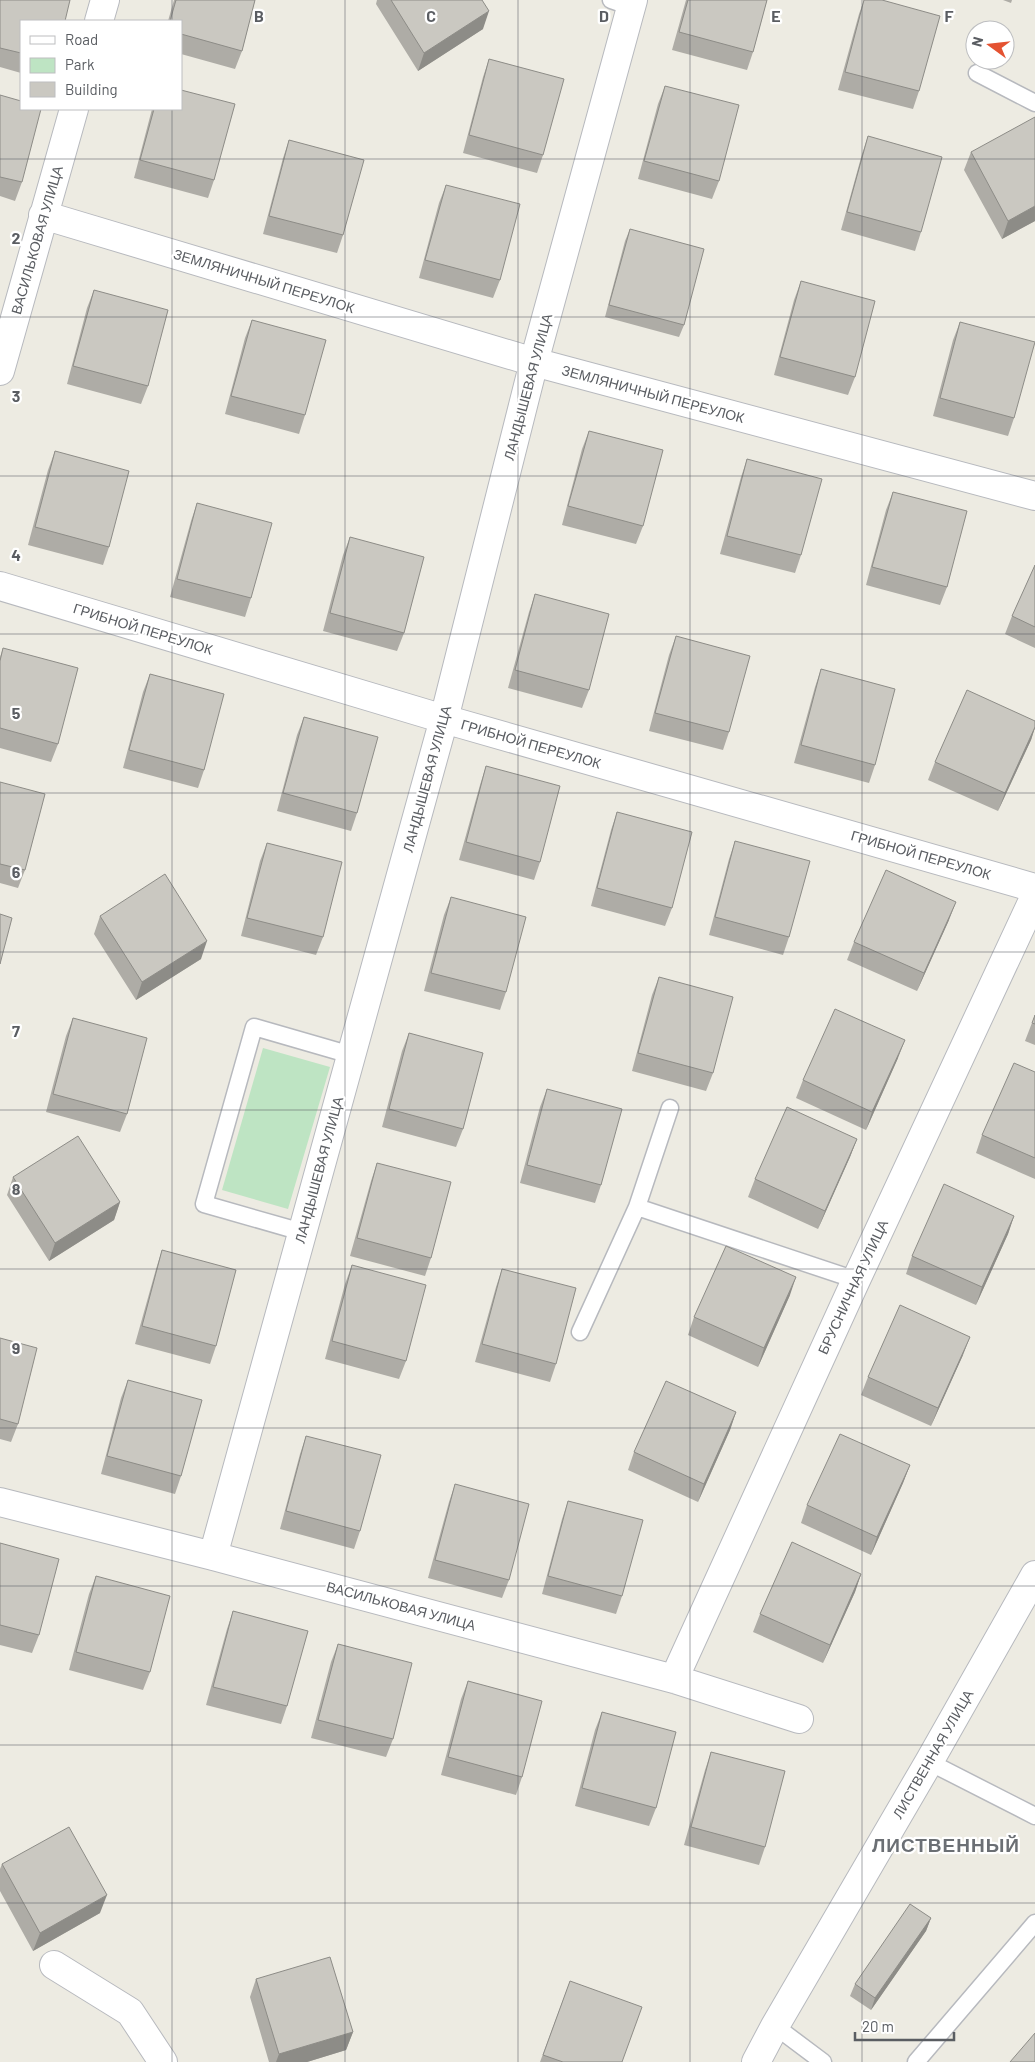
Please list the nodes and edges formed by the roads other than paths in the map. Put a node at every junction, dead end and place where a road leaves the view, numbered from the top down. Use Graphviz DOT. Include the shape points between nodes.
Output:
graph roads {
  1 [pos="105,0"];
  2 [pos="625,2"];
  3 [pos="99,20"];
  4 [pos="976,73"];
  5 [pos="1035,103"];
  6 [pos="74,110"];
  7 [pos="43,215"];
  8 [pos="534,362"];
  9 [pos="0,371"];
  10 [pos="1035,496"];
  11 [pos="0,586"];
  12 [pos="444,719"];
  13 [pos="1035,888"];
  14 [pos="1035,896"];
  15 [pos="351,1055"];
  16 [pos="670,1108"];
  17 [pos="638,1207"];
  18 [pos="302,1232"];
  19 [pos="856,1280"];
  20 [pos="580,1332"];
  21 [pos="0,1502"];
  22 [pos="213,1556"];
  23 [pos="1035,1576"];
  24 [pos="674,1679"];
  25 [pos="799,1719"];
  26 [pos="929,1762"];
  27 [pos="1035,1816"];
  28 [pos="1035,1923"];
  29 [pos="54,1965"];
  30 [pos="774,2026"];
  31 [pos="163,2062"];
  32 [pos="756,2062"];
  33 [pos="823,2062"];
  34 [pos="916,2062"];
  1 -- 3 [label="street"];
  2 -- 8 [label="street, ЛАНДЫШЕВАЯ УЛИЦА"];
  4 -- 5 [label="lane"];
  6 -- 7 [label="street, ВАСИЛЬКОВАЯ УЛИЦА"];
  7 -- 8 [label="street, ЗЕМЛЯНИЧНЫЙ ПЕРЕУЛОК"];
  7 -- 9 [label="street, ВАСИЛЬКОВАЯ УЛИЦА"];
  8 -- 10 [label="street, ЗЕМЛЯНИЧНЫЙ ПЕРЕУЛОК"];
  8 -- 12 [label="street, ЛАНДЫШЕВАЯ УЛИЦА"];
  11 -- 12 [label="street, ГРИБНОЙ ПЕРЕУЛОК"];
  12 -- 13 [label="street, ГРИБНОЙ ПЕРЕУЛОК"];
  12 -- 15 [label="street, ЛАНДЫШЕВАЯ УЛИЦА"];
  14 -- 19 [label="street, БРУСНИЧНАЯ УЛИЦА"];
  15 -- 18 [label="street, ЛАНДЫШЕВАЯ УЛИЦА"];
  15 -- 18 [label="lane" via="254,1028 204,1204"];
  16 -- 17 [label="lane"];
  17 -- 19 [label="lane"];
  17 -- 20 [label="lane"];
  18 -- 22 [label="street, ЛАНДЫШЕВАЯ УЛИЦА"];
  19 -- 24 [label="street, БРУСНИЧНАЯ УЛИЦА"];
  21 -- 22 [label="street, ВАСИЛЬКОВАЯ УЛИЦА"];
  22 -- 24 [label="street, ВАСИЛЬКОВАЯ УЛИЦА"];
  23 -- 26 [label="street, ЛИСТВЕННАЯ УЛИЦА"];
  24 -- 25 [label="street, ВАСИЛЬКОВАЯ УЛИЦА"];
  26 -- 27 [label="lane"];
  26 -- 30 [label="street, ЛИСТВЕННАЯ УЛИЦА"];
  28 -- 34 [label="lane"];
  29 -- 31 [label="street" via="130,2012"];
  30 -- 32 [label="street, ЛИСТВЕННАЯ УЛИЦА"];
  30 -- 33 [label="lane"];
}
